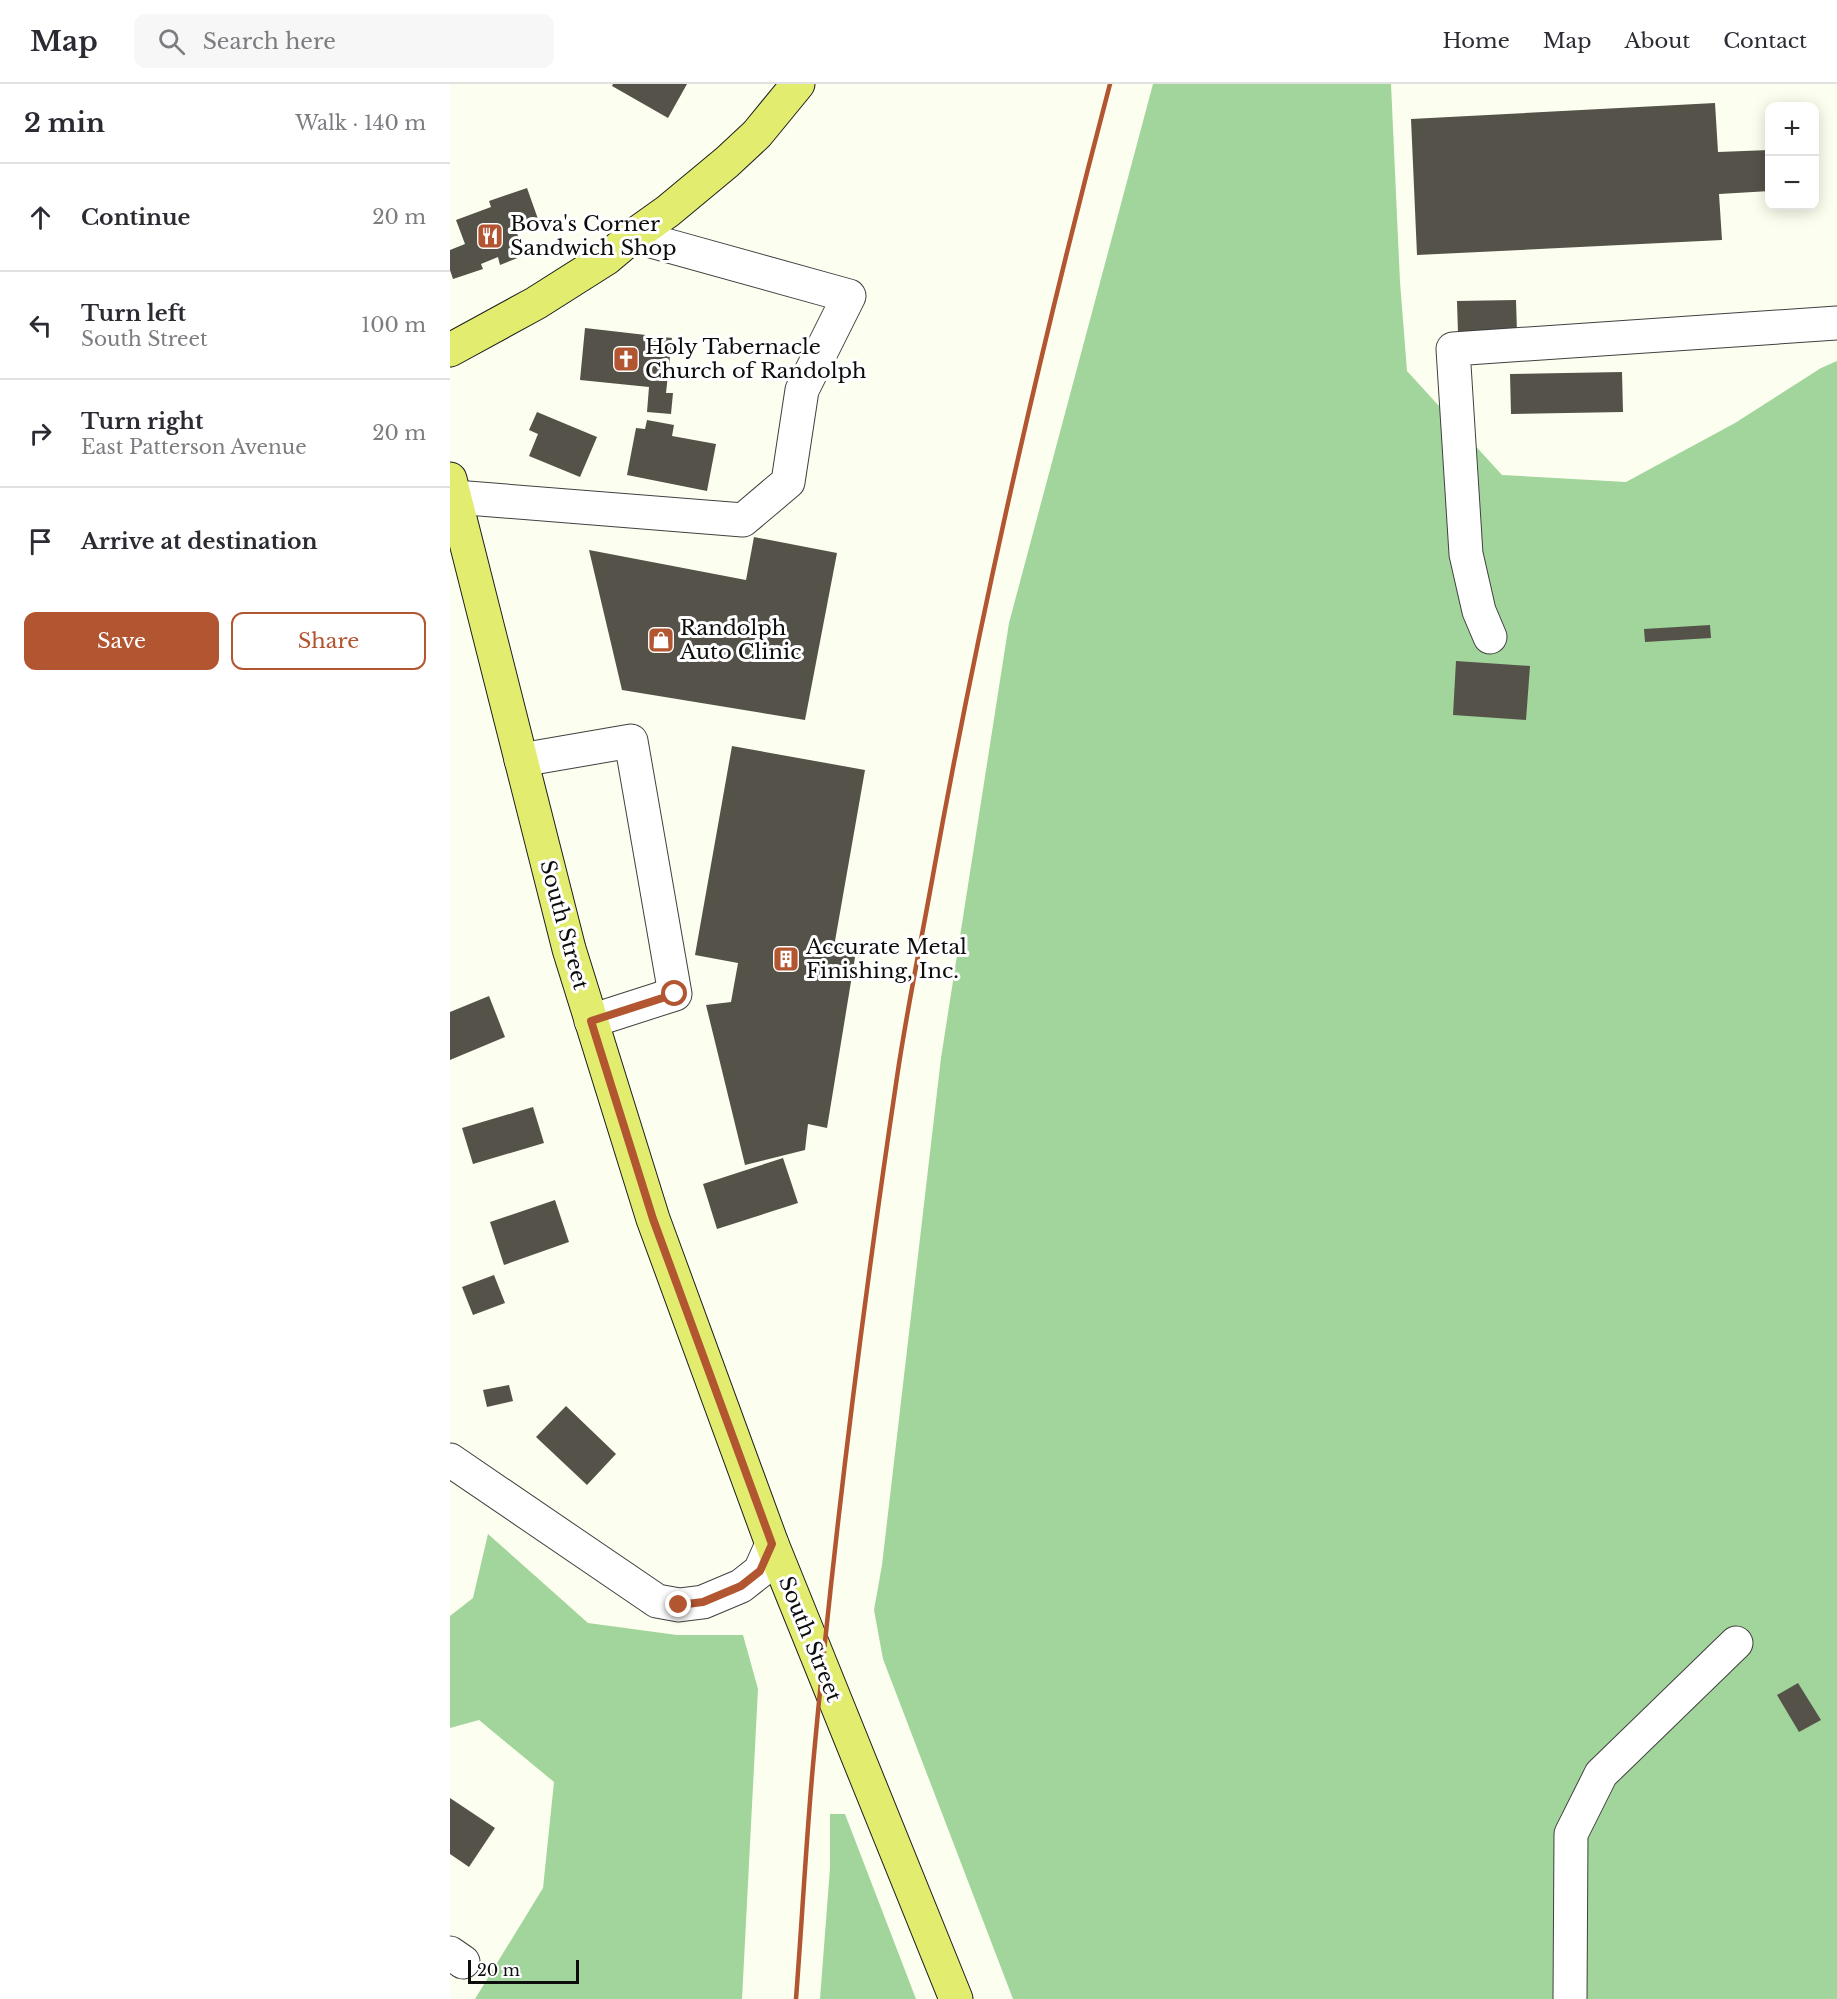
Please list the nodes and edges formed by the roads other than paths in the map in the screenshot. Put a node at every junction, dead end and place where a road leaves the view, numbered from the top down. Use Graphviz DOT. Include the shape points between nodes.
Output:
graph roads {
  1 [pos="798,84"];
  2 [pos="633,236"];
  3 [pos="1837,323"];
  4 [pos="450,350"];
  5 [pos="453,488"];
  6 [pos="1490,637"];
  7 [pos="521,760"];
  8 [pos="591,1021"];
  9 [pos="450,1460"];
  10 [pos="772,1544"];
  11 [pos="1736,1643"];
  12 [pos="956,1999"];
  13 [pos="1570,1999"];
  1 -- 2 [label="main road" via="757,134 727,162"];
  2 -- 4 [label="main road" via="607,258 546,297"];
  2 -- 5 [label="street" via="849,296 802,390 788,482 743,520"];
  3 -- 6 [label="street" via="1454,349 1466,555 1479,611"];
  5 -- 7 [label="main road, South Street"];
  7 -- 8 [label="main road, South Street"];
  7 -- 8 [label="street" via="631,741 675,994"];
  8 -- 10 [label="main road, South Street" via="653,1219"];
  9 -- 10 [label="street" via="657,1601 679,1605 703,1602 741,1586 760,1571"];
  10 -- 12 [label="main road, South Street"];
  11 -- 13 [label="street" via="1601,1774 1571,1834"];
}
